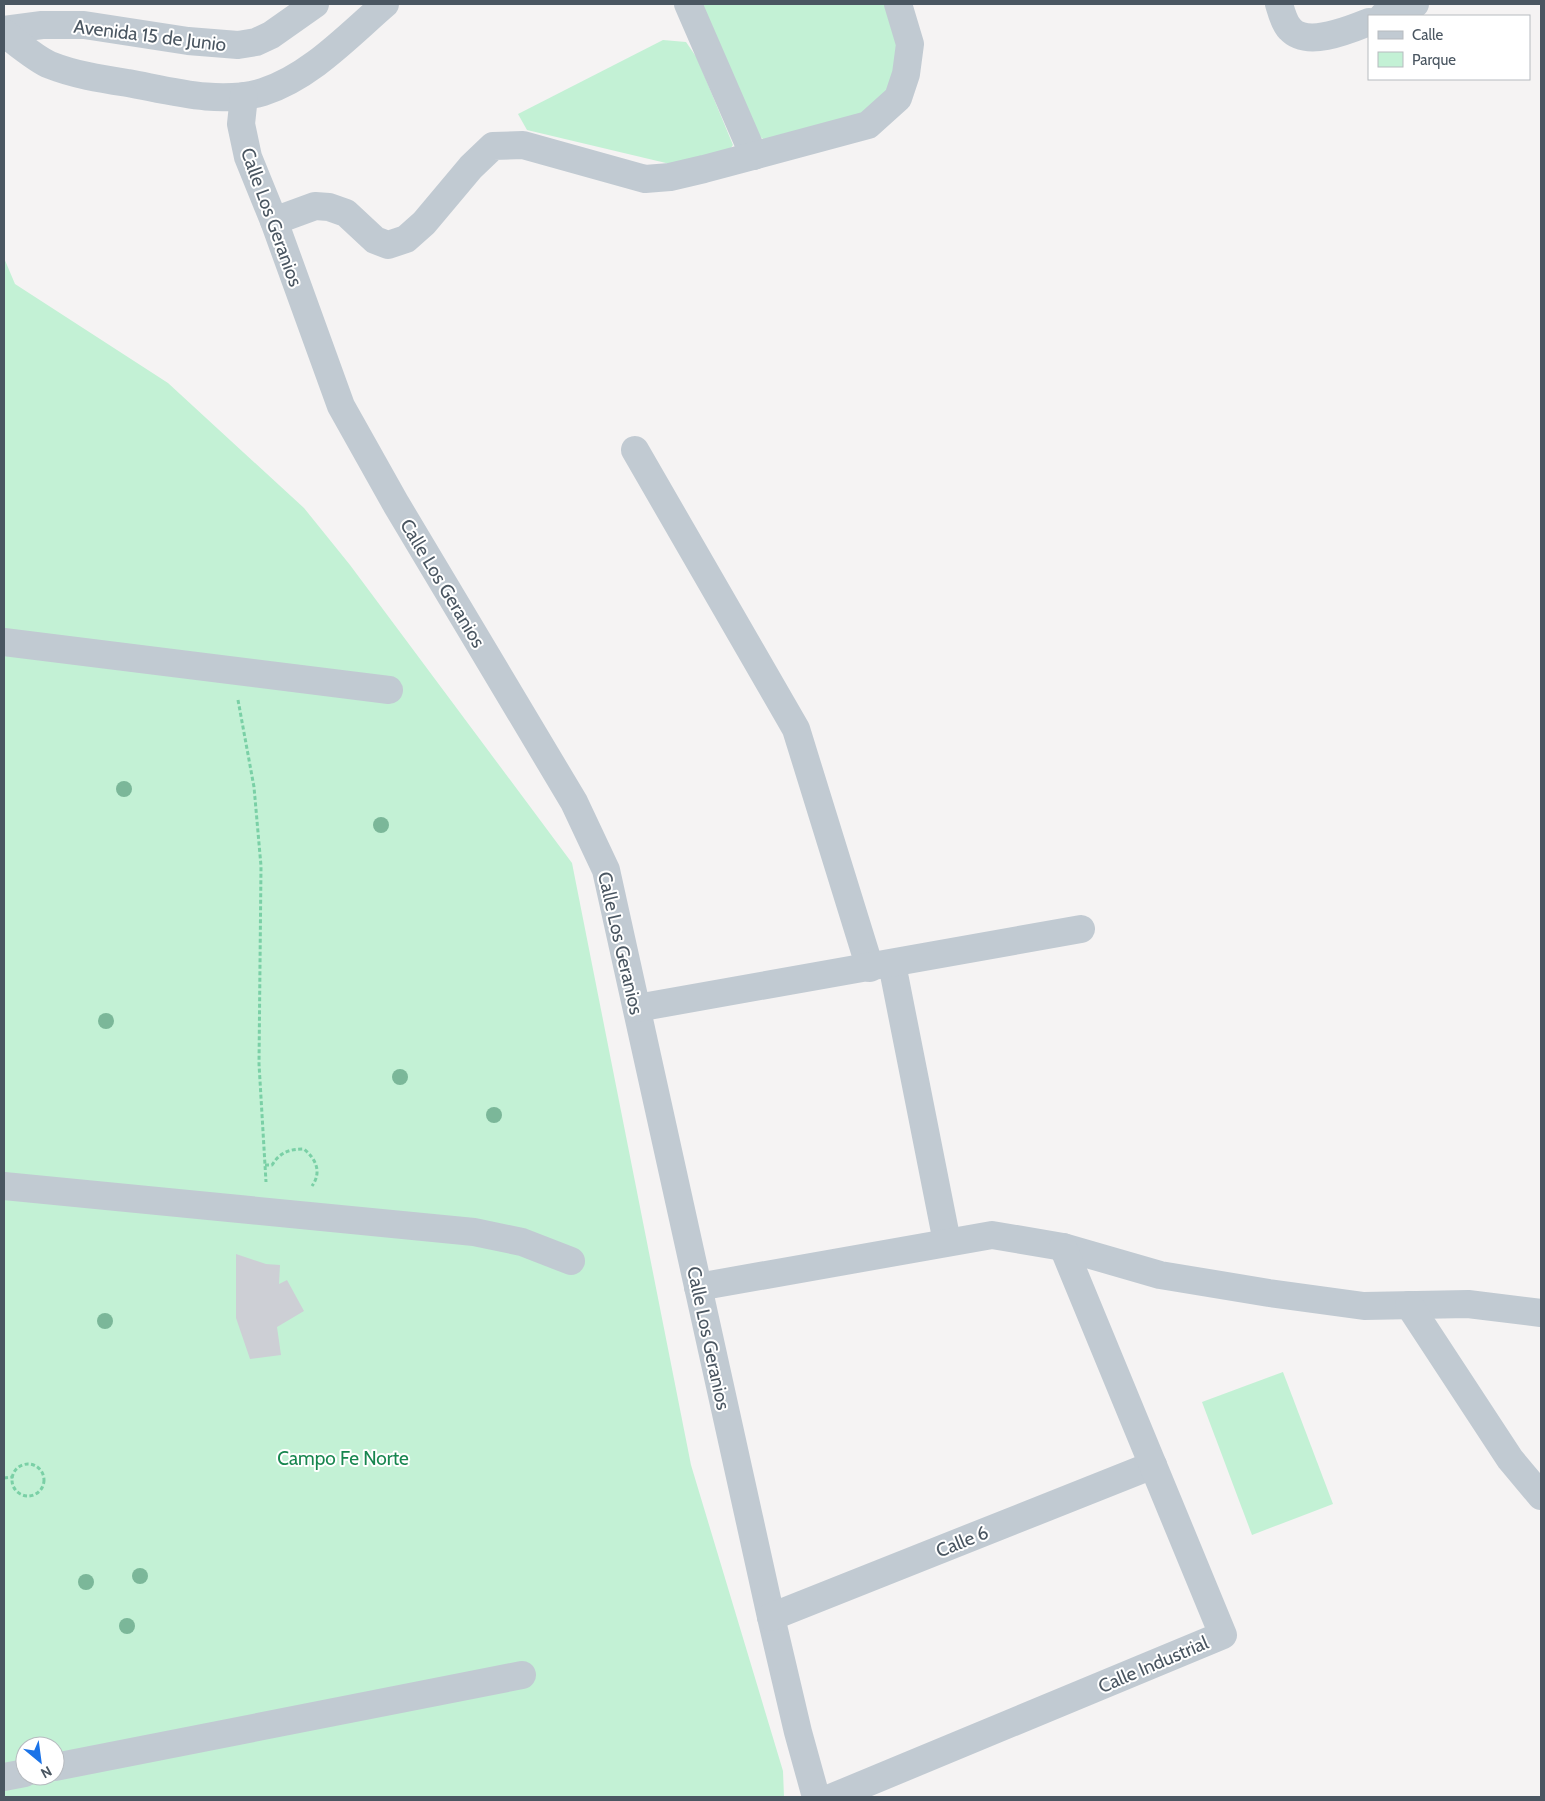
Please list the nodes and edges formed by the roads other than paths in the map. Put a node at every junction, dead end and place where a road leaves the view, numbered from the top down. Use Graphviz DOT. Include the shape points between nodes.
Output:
graph roads {
  1 [pos="315,4"];
  2 [pos="385,4"];
  3 [pos="688,4"];
  4 [pos="898,4"];
  5 [pos="1279,4"];
  6 [pos="1415,4"];
  7 [pos="1386,15"];
  8 [pos="1368,22"];
  9 [pos="4,31"];
  10 [pos="244,96"];
  11 [pos="754,156"];
  12 [pos="274,221"];
  13 [pos="635,450"];
  14 [pos="4,642"];
  15 [pos="388,690"];
  16 [pos="1081,929"];
  17 [pos="881,966"];
  18 [pos="637,1008"];
  19 [pos="4,1186"];
  20 [pos="947,1242"];
  21 [pos="1063,1247"];
  22 [pos="571,1261"];
  23 [pos="698,1287"];
  24 [pos="1408,1305"];
  25 [pos="1541,1313"];
  26 [pos="1153,1465"];
  27 [pos="1541,1496"];
  28 [pos="771,1617"];
  29 [pos="522,1675"];
  30 [pos="65,1765"];
  31 [pos="816,1797"];
  32 [pos="833,1797"];
  1 -- 9 [label="street, Avenida 15 de Junio" via="271,35 238,45 188,42 84,25 42,25"];
  2 -- 10 [label="street, Avenida 15 de Junio" via="302,72 264,91"];
  3 -- 11 [label="street"];
  4 -- 11 [label="street" via="910,44 906,74 898,98 868,124"];
  5 -- 8 [label="street" via="1289,28 1307,38 1318,38"];
  6 -- 7 [label="street"];
  9 -- 10 [label="street, Avenida 15 de Junio" via="48,65 82,75 185,94"];
  10 -- 12 [label="street, Calle Los Geranios" via="241,124 248,157"];
  11 -- 12 [label="street" via="670,177 645,178 523,145 493,146 406,239 388,245 375,240 346,213 329,207 315,206"];
  12 -- 18 [label="street, Calle Los Geranios" via="341,406 574,802 606,870"];
  13 -- 17 [label="street" via="796,729"];
  14 -- 15 [label="street"];
  16 -- 17 [label="street"];
  17 -- 18 [label="street"];
  17 -- 20 [label="street"];
  18 -- 23 [label="street, Calle Los Geranios"];
  19 -- 22 [label="street" via="474,1232 522,1242"];
  20 -- 21 [label="street" via="992,1235"];
  20 -- 23 [label="street"];
  21 -- 24 [label="street" via="1160,1275 1364,1306"];
  21 -- 26 [label="street, Calle Industrial"];
  23 -- 28 [label="street, Calle Los Geranios"];
  24 -- 25 [label="street" via="1468,1304"];
  24 -- 27 [label="street" via="1510,1459"];
  26 -- 28 [label="street, Calle 6"];
  26 -- 32 [label="street, Calle Industrial" via="1224,1635"];
  28 -- 31 [label="street, Calle Los Geranios"];
  29 -- 30 [label="street"];
}
